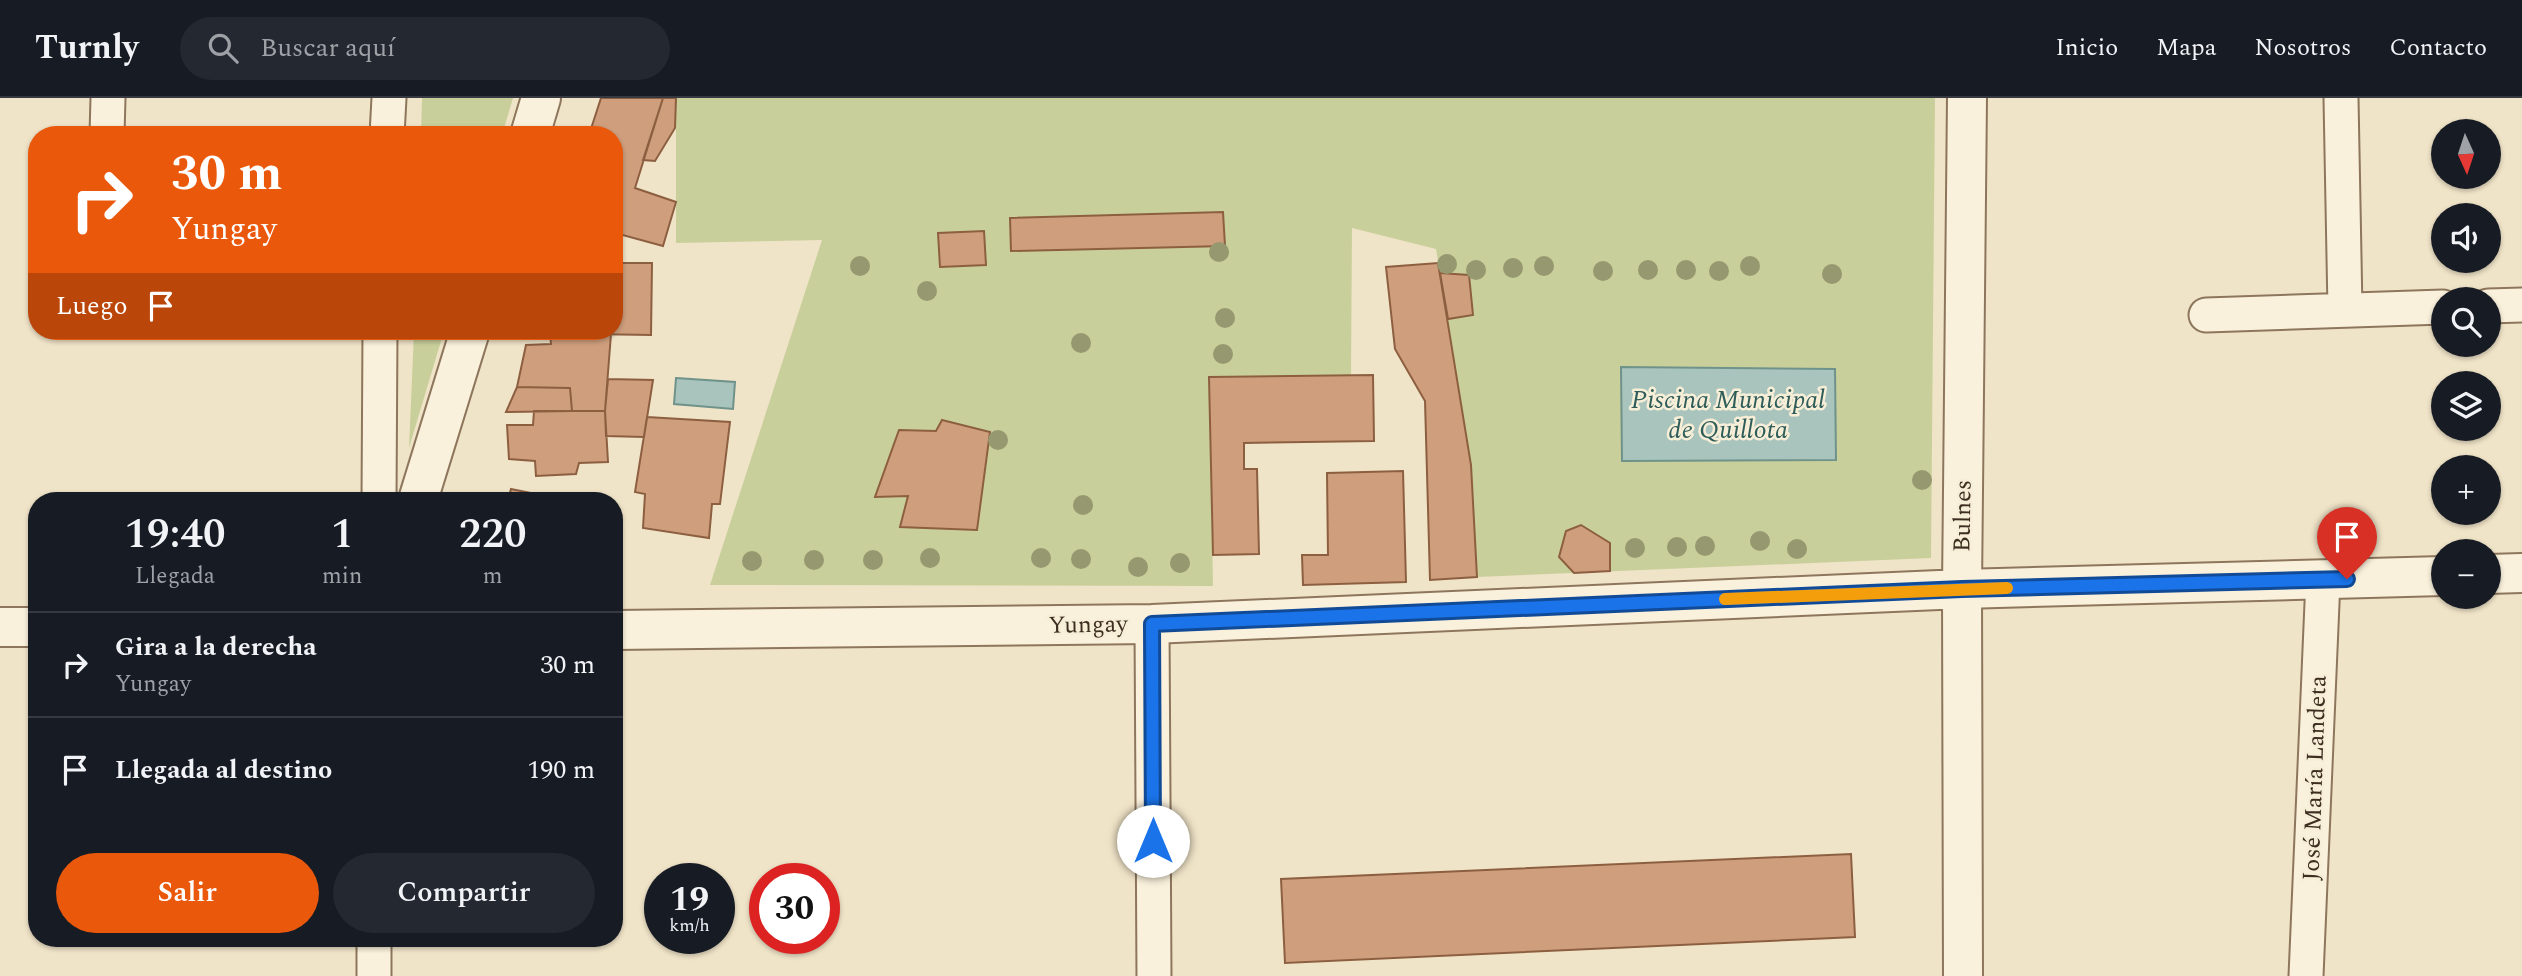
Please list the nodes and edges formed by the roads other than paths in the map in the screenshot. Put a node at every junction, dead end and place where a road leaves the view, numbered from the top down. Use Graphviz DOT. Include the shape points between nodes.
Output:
graph roads {
  1 [pos="108,98"];
  2 [pos="389,98"];
  3 [pos="541,98"];
  4 [pos="1967,98"];
  5 [pos="2341,98"];
  6 [pos="107,126"];
  7 [pos="387,126"];
  8 [pos="533,126"];
  9 [pos="2522,305"];
  10 [pos="2501,306"];
  11 [pos="2431,307"];
  12 [pos="2345,310"];
  13 [pos="2206,315"];
  14 [pos="380,340"];
  15 [pos="467,340"];
  16 [pos="379,492"];
  17 [pos="420,492"];
  18 [pos="2522,573"];
  19 [pos="2501,574"];
  20 [pos="2431,576"];
  21 [pos="2323,580"];
  22 [pos="1962,589"];
  23 [pos="1152,624"];
  24 [pos="0,626"];
  25 [pos="28,627"];
  26 [pos="623,630"];
  27 [pos="374,947"];
  28 [pos="374,976"];
  29 [pos="1154,976"];
  30 [pos="1963,976"];
  31 [pos="2306,976"];
  1 -- 6 [label="street"];
  2 -- 7 [label="street"];
  3 -- 8 [label="street"];
  4 -- 22 [label="street, Bulnes"];
  5 -- 12 [label="street"];
  9 -- 10 [label="street"];
  11 -- 12 [label="street"];
  12 -- 13 [label="street"];
  14 -- 16 [label="street"];
  15 -- 17 [label="street"];
  18 -- 19 [label="street"];
  20 -- 21 [label="street, Yungay"];
  21 -- 22 [label="street, Yungay"];
  21 -- 31 [label="street, José María Landeta"];
  22 -- 23 [label="street, Yungay"];
  22 -- 30 [label="street, Bulnes"];
  23 -- 26 [label="street, Yungay"];
  23 -- 29 [label="street"];
  24 -- 25 [label="street"];
  27 -- 28 [label="street"];
}
